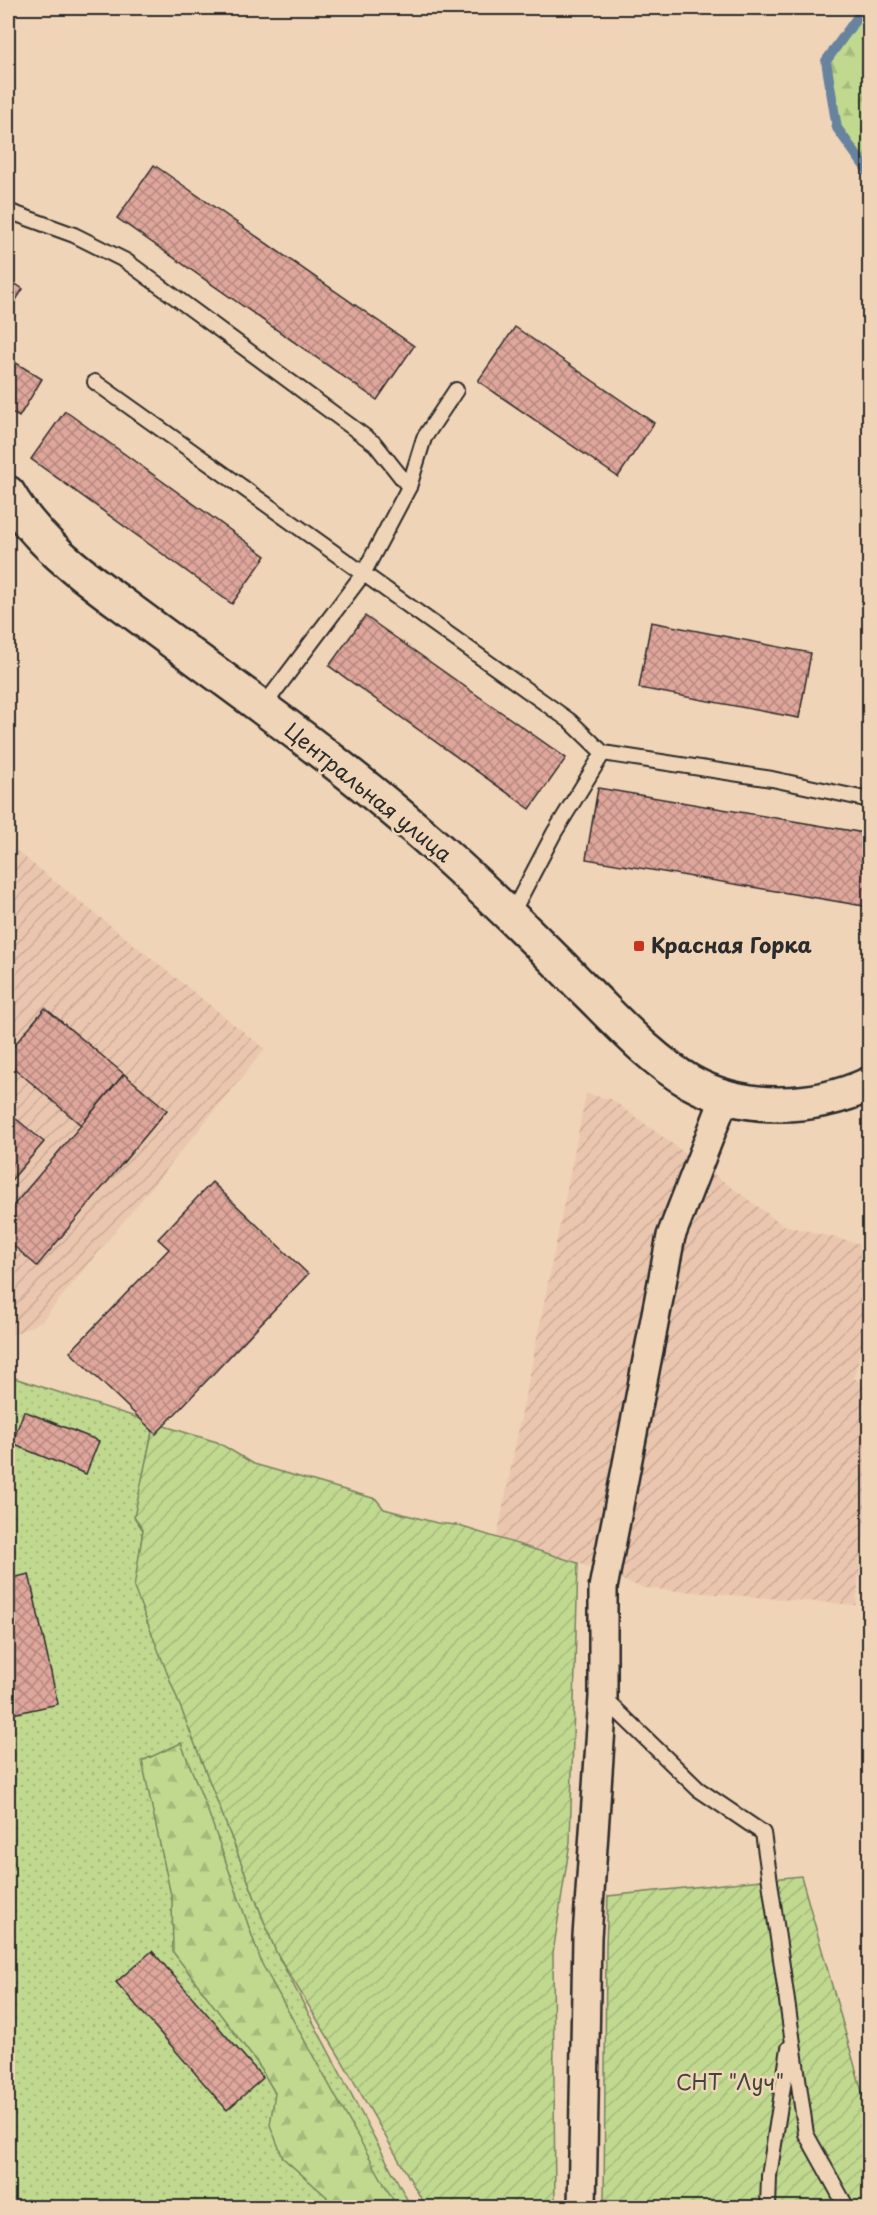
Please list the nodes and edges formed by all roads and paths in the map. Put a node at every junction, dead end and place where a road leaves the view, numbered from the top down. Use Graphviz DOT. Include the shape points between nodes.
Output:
graph roads {
  1 [pos="8,211"];
  2 [pos="95,382"];
  3 [pos="456,390"];
  4 [pos="409,487"];
  5 [pos="8,493"];
  6 [pos="363,574"];
  7 [pos="262,708"];
  8 [pos="603,753"];
  9 [pos="870,800"];
  10 [pos="511,915"];
  11 [pos="870,1084"];
  12 [pos="725,1096"];
  13 [pos="603,1696"];
  14 [pos="791,2034"];
  15 [pos="582,2208"];
  16 [pos="768,2208"];
  17 [pos="847,2208"];
  1 -- 4 [label="lane" via="75,235 126,261 375,444"];
  2 -- 6 [label="lane"];
  3 -- 4 [label="lane" via="424,438"];
  4 -- 6 [label="lane"];
  5 -- 7 [label="street, Центральная улица" via="40,538 76,570"];
  6 -- 7 [label="lane"];
  6 -- 8 [label="lane" via="570,721"];
  7 -- 10 [label="street, Центральная улица" via="388,806"];
  8 -- 9 [label="lane" via="772,779"];
  8 -- 10 [label="lane" via="554,833"];
  10 -- 12 [label="street, Центральная улица" via="632,1036 690,1082"];
  11 -- 12 [label="street, Центральная улица" via="829,1099 788,1104 757,1104"];
  12 -- 13 [label="street" via="671,1236 603,1588"];
  13 -- 14 [label="lane" via="698,1789 764,1833"];
  13 -- 15 [label="street" via="587,1937"];
  14 -- 16 [label="lane" via="769,2176"];
  14 -- 17 [label="lane" via="806,2134"];
}
